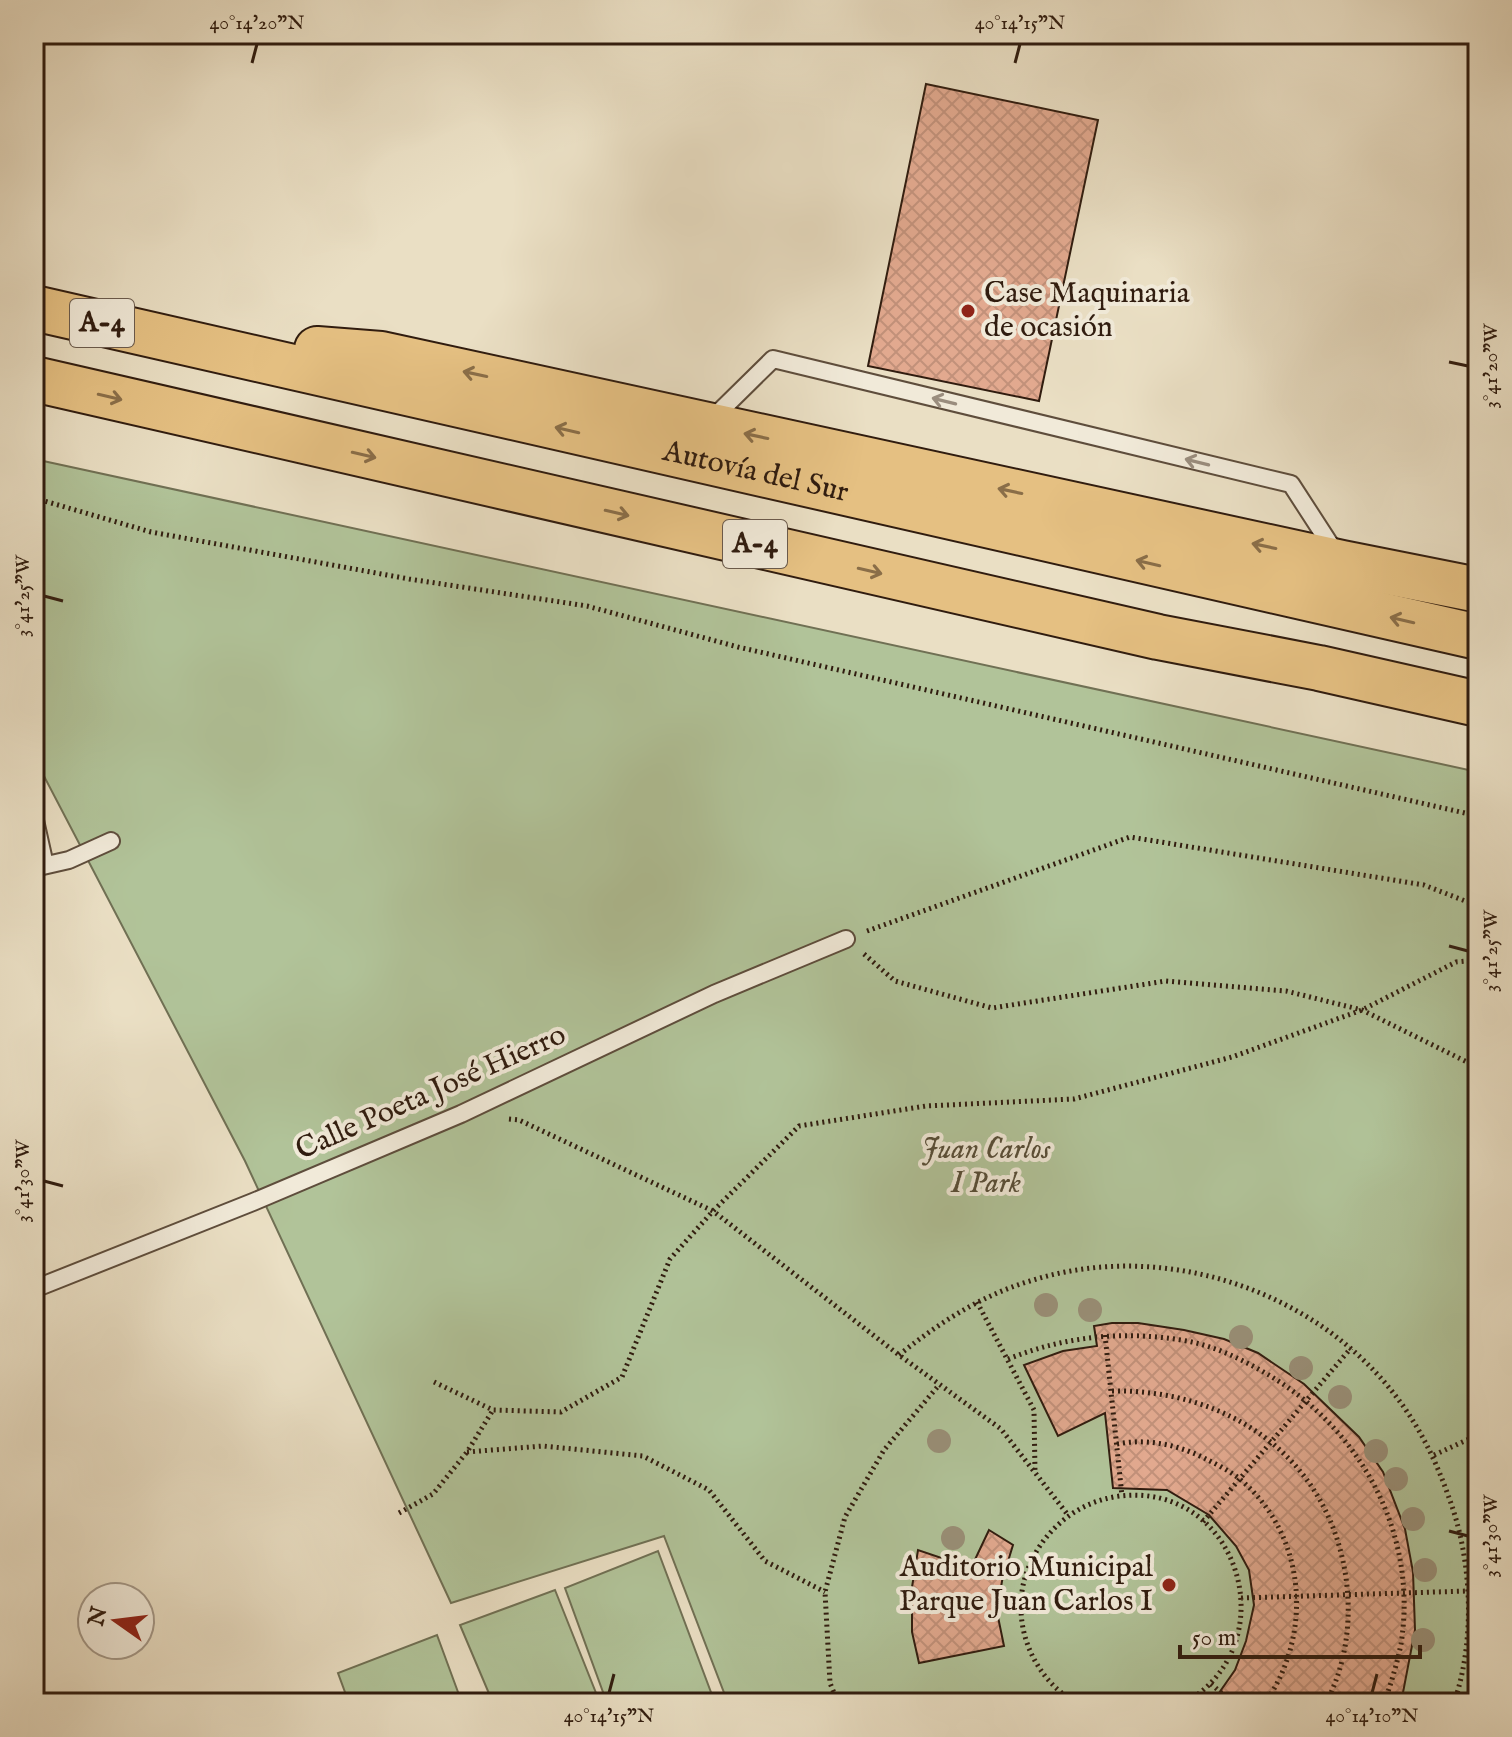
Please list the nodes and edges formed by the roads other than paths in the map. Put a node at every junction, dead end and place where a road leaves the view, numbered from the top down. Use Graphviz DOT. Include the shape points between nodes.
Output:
graph roads {
  1 [pos="34,308"];
  2 [pos="171,338"];
  3 [pos="34,379"];
  4 [pos="706,425"];
  5 [pos="1342,563"];
  6 [pos="1478,590"];
  7 [pos="1478,637"];
  8 [pos="1478,704"];
  9 [pos="34,816"];
  10 [pos="111,841"];
  11 [pos="40,866"];
  12 [pos="846,939"];
  13 [pos="34,1289"];
  1 -- 2 [label="highway, Autovía del Sur / A-4"];
  4 -- 2 [label="highway, one-way" via="381,354"];
  7 -- 2 [label="highway, Autovía del Sur / A-4, one-way"];
  3 -- 8 [label="highway, A-4, one-way" via="1158,637"];
  5 -- 4 [label="highway, one-way"];
  5 -- 4 [label="lane, one-way" via="1291,484 773,359"];
  5 -- 6 [label="highway"];
  9 -- 11 [label="lane"];
  10 -- 11 [label="lane"];
  12 -- 13 [label="lane, Calle Poeta José Hierro" via="714,994 461,1114"];
}
